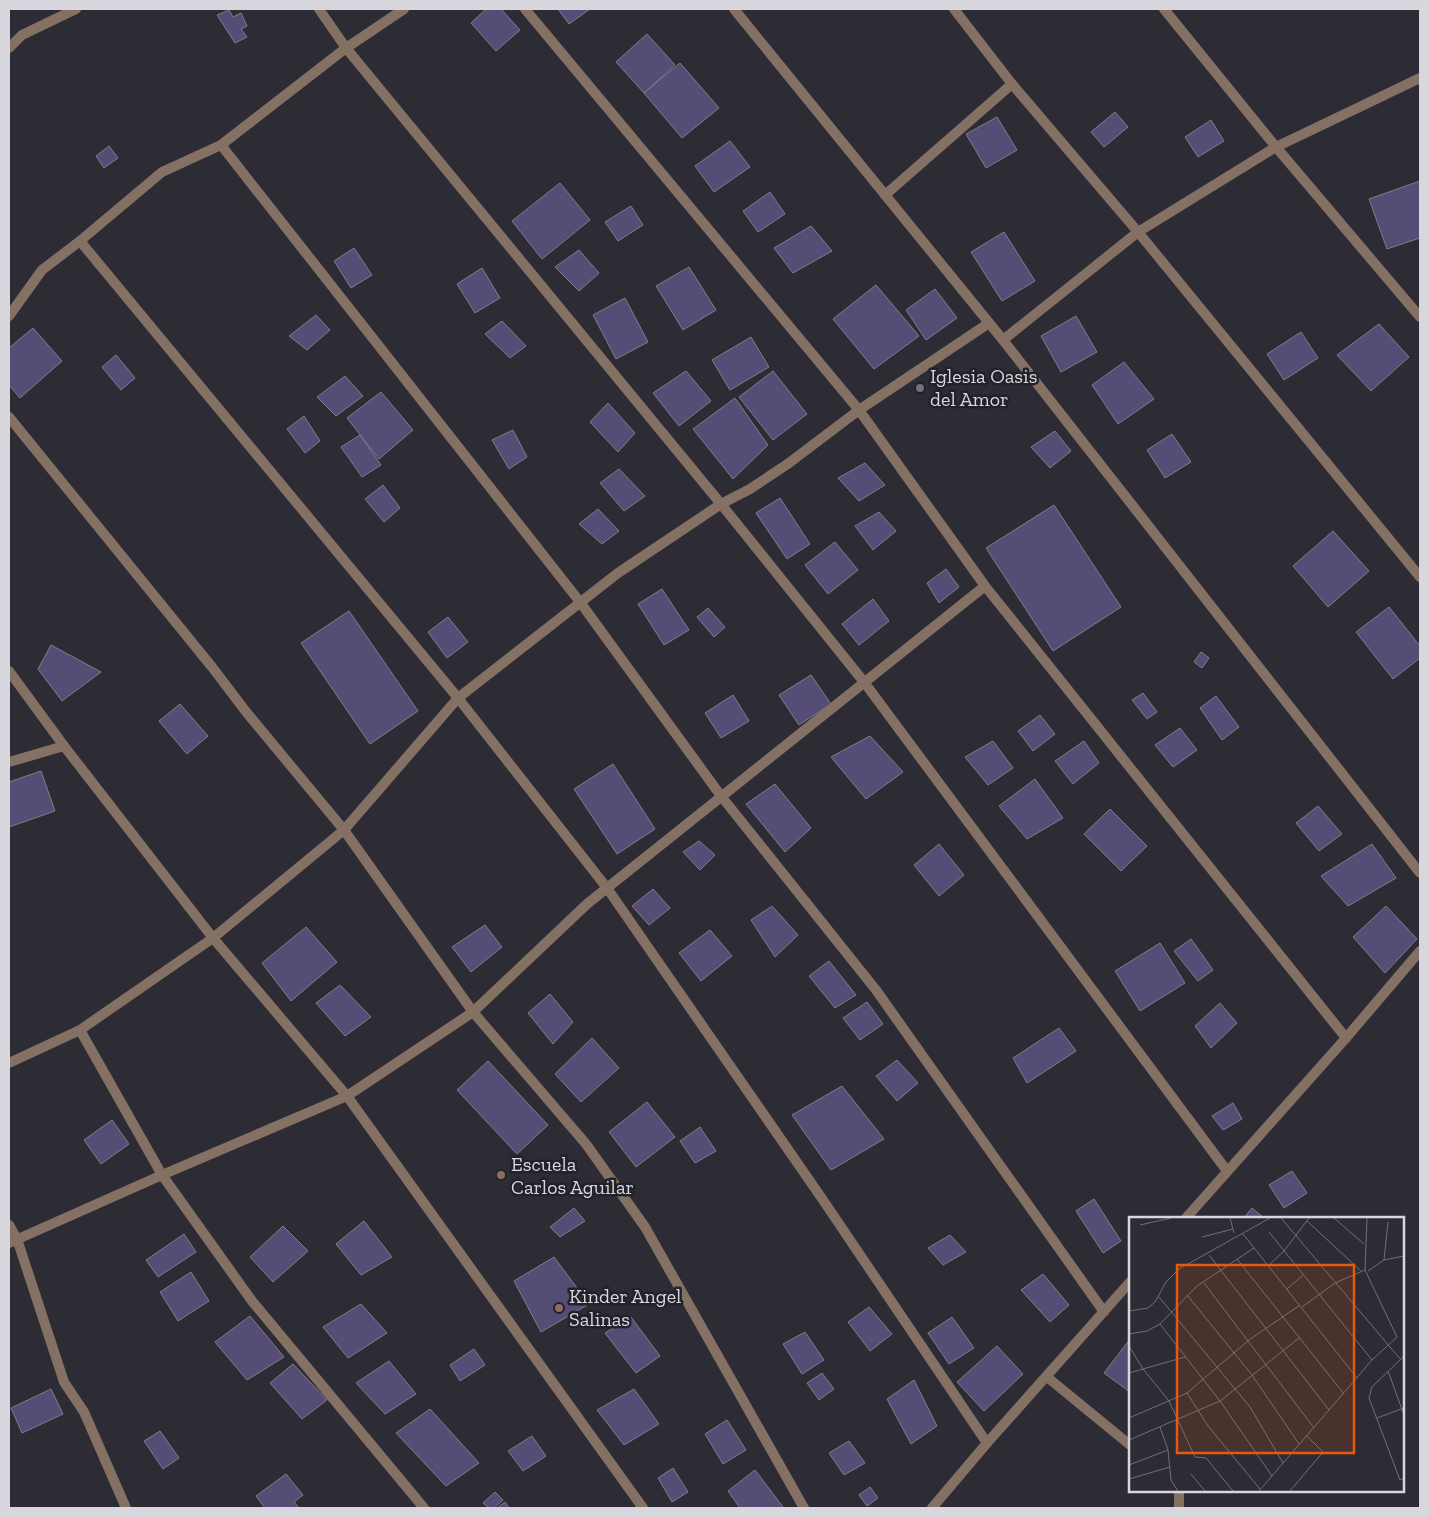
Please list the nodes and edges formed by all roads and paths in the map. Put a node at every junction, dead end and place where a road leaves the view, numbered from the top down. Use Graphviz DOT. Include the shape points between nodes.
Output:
graph roads {
  1 [pos="76,9"];
  2 [pos="320,9"];
  3 [pos="404,9"];
  4 [pos="525,9"];
  5 [pos="734,9"];
  6 [pos="954,9"];
  7 [pos="1164,9"];
  8 [pos="9,48"];
  9 [pos="346,48"];
  10 [pos="1420,78"];
  11 [pos="1012,84"];
  12 [pos="221,145"];
  13 [pos="1276,147"];
  14 [pos="885,195"];
  15 [pos="1138,232"];
  16 [pos="80,241"];
  17 [pos="9,316"];
  18 [pos="1420,317"];
  19 [pos="989,323"];
  20 [pos="1004,340"];
  21 [pos="859,410"];
  22 [pos="9,418"];
  23 [pos="721,504"];
  24 [pos="1420,577"];
  25 [pos="984,586"];
  26 [pos="580,602"];
  27 [pos="9,670"];
  28 [pos="864,682"];
  29 [pos="458,698"];
  30 [pos="64,746"];
  31 [pos="9,762"];
  32 [pos="721,796"];
  33 [pos="344,830"];
  34 [pos="1420,872"];
  35 [pos="607,888"];
  36 [pos="213,938"];
  37 [pos="1420,951"];
  38 [pos="473,1012"];
  39 [pos="80,1030"];
  40 [pos="1346,1038"];
  41 [pos="9,1063"];
  42 [pos="347,1096"];
  43 [pos="1227,1171"];
  44 [pos="162,1174"];
  45 [pos="1187,1217"];
  46 [pos="9,1225"];
  47 [pos="13,1241"];
  48 [pos="1129,1283"];
  49 [pos="1104,1312"];
  50 [pos="1047,1377"];
  51 [pos="987,1443"];
  52 [pos="1129,1444"];
  53 [pos="1179,1492"];
  54 [pos="126,1508"];
  55 [pos="424,1508"];
  56 [pos="643,1508"];
  57 [pos="804,1508"];
  58 [pos="932,1508"];
  59 [pos="1179,1508"];
  1 -- 8 [label="street" via="22,35"];
  2 -- 9 [label="street"];
  3 -- 9 [label="street"];
  4 -- 21 [label="street"];
  5 -- 14 [label="street"];
  6 -- 11 [label="street"];
  7 -- 13 [label="street"];
  9 -- 12 [label="street"];
  9 -- 23 [label="street"];
  10 -- 13 [label="street"];
  11 -- 14 [label="street"];
  11 -- 15 [label="street"];
  12 -- 16 [label="street" via="162,172"];
  12 -- 26 [label="street"];
  13 -- 15 [label="street"];
  13 -- 18 [label="street"];
  14 -- 19 [label="street"];
  15 -- 20 [label="street"];
  15 -- 24 [label="street"];
  16 -- 17 [label="street" via="42,270"];
  16 -- 29 [label="street"];
  19 -- 20 [label="street"];
  19 -- 21 [label="street"];
  20 -- 34 [label="street"];
  21 -- 23 [label="street" via="766,479"];
  21 -- 25 [label="street"];
  22 -- 33 [label="street"];
  23 -- 26 [label="street"];
  23 -- 28 [label="street"];
  25 -- 28 [label="street"];
  25 -- 40 [label="street"];
  26 -- 29 [label="street"];
  26 -- 32 [label="street"];
  27 -- 30 [label="street"];
  28 -- 32 [label="street"];
  28 -- 43 [label="street"];
  29 -- 33 [label="street"];
  29 -- 35 [label="street"];
  30 -- 31 [label="street"];
  30 -- 36 [label="street"];
  32 -- 35 [label="street"];
  32 -- 49 [label="street" via="876,990"];
  33 -- 36 [label="street"];
  33 -- 38 [label="street"];
  35 -- 38 [label="street"];
  35 -- 51 [label="street"];
  36 -- 39 [label="street"];
  36 -- 42 [label="street"];
  37 -- 40 [label="street"];
  38 -- 42 [label="street"];
  38 -- 57 [label="street" via="586,1144 646,1227"];
  39 -- 41 [label="street"];
  39 -- 44 [label="street"];
  40 -- 43 [label="street"];
  42 -- 44 [label="street"];
  42 -- 56 [label="street"];
  43 -- 45 [label="street"];
  44 -- 47 [label="street"];
  44 -- 55 [label="street" via="252,1301"];
  46 -- 47 [label="street"];
  47 -- 54 [label="street" via="64,1382 84,1412"];
  48 -- 49 [label="street"];
  49 -- 50 [label="street"];
  50 -- 51 [label="street"];
  50 -- 52 [label="street"];
  51 -- 58 [label="street"];
  53 -- 59 [label="street"];
}
